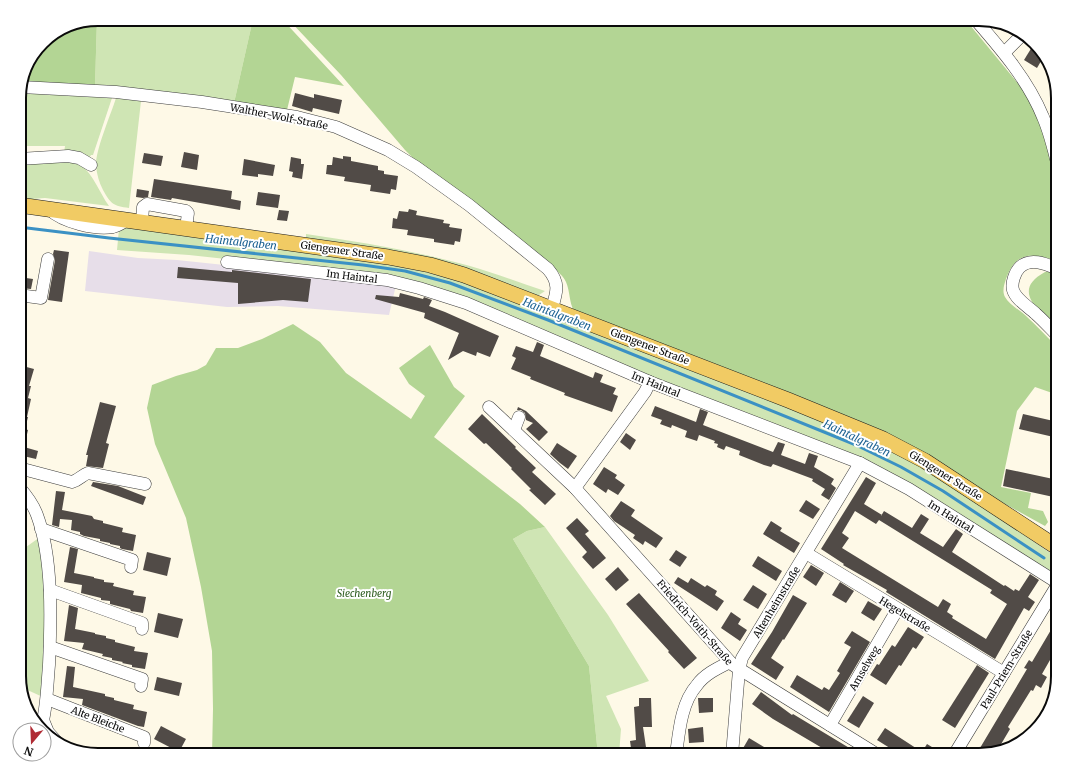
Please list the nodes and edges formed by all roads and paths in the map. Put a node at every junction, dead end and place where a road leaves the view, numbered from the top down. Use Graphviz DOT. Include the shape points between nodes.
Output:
graph roads {
  1 [pos="981,26"];
  2 [pos="1019,38"];
  3 [pos="1004,53"];
  4 [pos="27,87"];
  5 [pos="1051,142"];
  6 [pos="26,159"];
  7 [pos="91,165"];
  8 [pos="26,206"];
  9 [pos="48,259"];
  10 [pos="227,262"];
  11 [pos="1051,267"];
  12 [pos="26,296"];
  13 [pos="552,308"];
  14 [pos="1051,329"];
  15 [pos="650,382"];
  16 [pos="489,407"];
  17 [pos="519,417"];
  18 [pos="511,427"];
  19 [pos="860,463"];
  20 [pos="26,470"];
  21 [pos="145,484"];
  22 [pos="575,488"];
  23 [pos="26,496"];
  24 [pos="41,529"];
  25 [pos="1051,543"];
  26 [pos="806,553"];
  27 [pos="132,567"];
  28 [pos="1051,580"];
  29 [pos="50,590"];
  30 [pos="1051,596"];
  31 [pos="898,610"];
  32 [pos="142,629"];
  33 [pos="50,647"];
  34 [pos="734,666"];
  35 [pos="1004,673"];
  36 [pos="141,686"];
  37 [pos="47,699"];
  38 [pos="43,721"];
  39 [pos="830,726"];
  40 [pos="144,743"];
  41 [pos="677,748"];
  42 [pos="732,748"];
  43 [pos="866,748"];
  44 [pos="958,748"];
  1 -- 3 [label="street"];
  2 -- 3 [label="street"];
  3 -- 5 [label="street" via="1040,109"];
  4 -- 13 [label="street, Walther-Wolf-Straße" via="116,92 228,106 312,120 348,132 388,150 435,180 548,269 553,275 556,287"];
  6 -- 7 [label="street" via="68,156 80,158"];
  8 -- 13 [label="main road, Giengener Straße" via="412,261 471,278"];
  9 -- 12 [label="street" via="41,298"];
  10 -- 15 [label="street, Im Haintal" via="396,282 419,288 466,303"];
  11 -- 14 [label="street" via="1037,262 1026,264 1018,270 1012,288 1017,297"];
  13 -- 25 [label="main road, Giengener Straße" via="781,397 895,445 925,461"];
  15 -- 19 [label="street, Im Haintal"];
  15 -- 22 [label="street"];
  16 -- 18 [label="street, Friedrich-Voith-Straße"];
  17 -- 18 [label="street"];
  18 -- 22 [label="street, Friedrich-Voith-Straße"];
  19 -- 26 [label="street, Altenheimstraße"];
  19 -- 28 [label="street, Im Haintal" via="909,489"];
  20 -- 21 [label="street" via="72,482 88,473"];
  22 -- 34 [label="street, Friedrich-Voith-Straße"];
  23 -- 24 [label="street"];
  24 -- 27 [label="street" via="132,560"];
  24 -- 29 [label="street"];
  26 -- 31 [label="street, Hegelstraße"];
  26 -- 34 [label="street, Altenheimstraße" via="742,658"];
  29 -- 32 [label="street" via="142,623"];
  29 -- 33 [label="street"];
  30 -- 35 [label="street, Paul-Priem-Straße"];
  31 -- 35 [label="street, Hegelstraße"];
  31 -- 39 [label="street, Amselweg"];
  33 -- 36 [label="street" via="142,679"];
  33 -- 37 [label="street"];
  34 -- 39 [label="street, Friedrich-Voith-Straße"];
  34 -- 41 [label="street" via="704,677 692,691 685,707"];
  34 -- 42 [label="street, Altenheimstraße"];
  35 -- 44 [label="street, Paul-Priem-Straße"];
  37 -- 38 [label="street"];
  37 -- 40 [label="street, Alte Bleiche" via="144,737"];
  39 -- 43 [label="street, Friedrich-Voith-Straße"];
}
